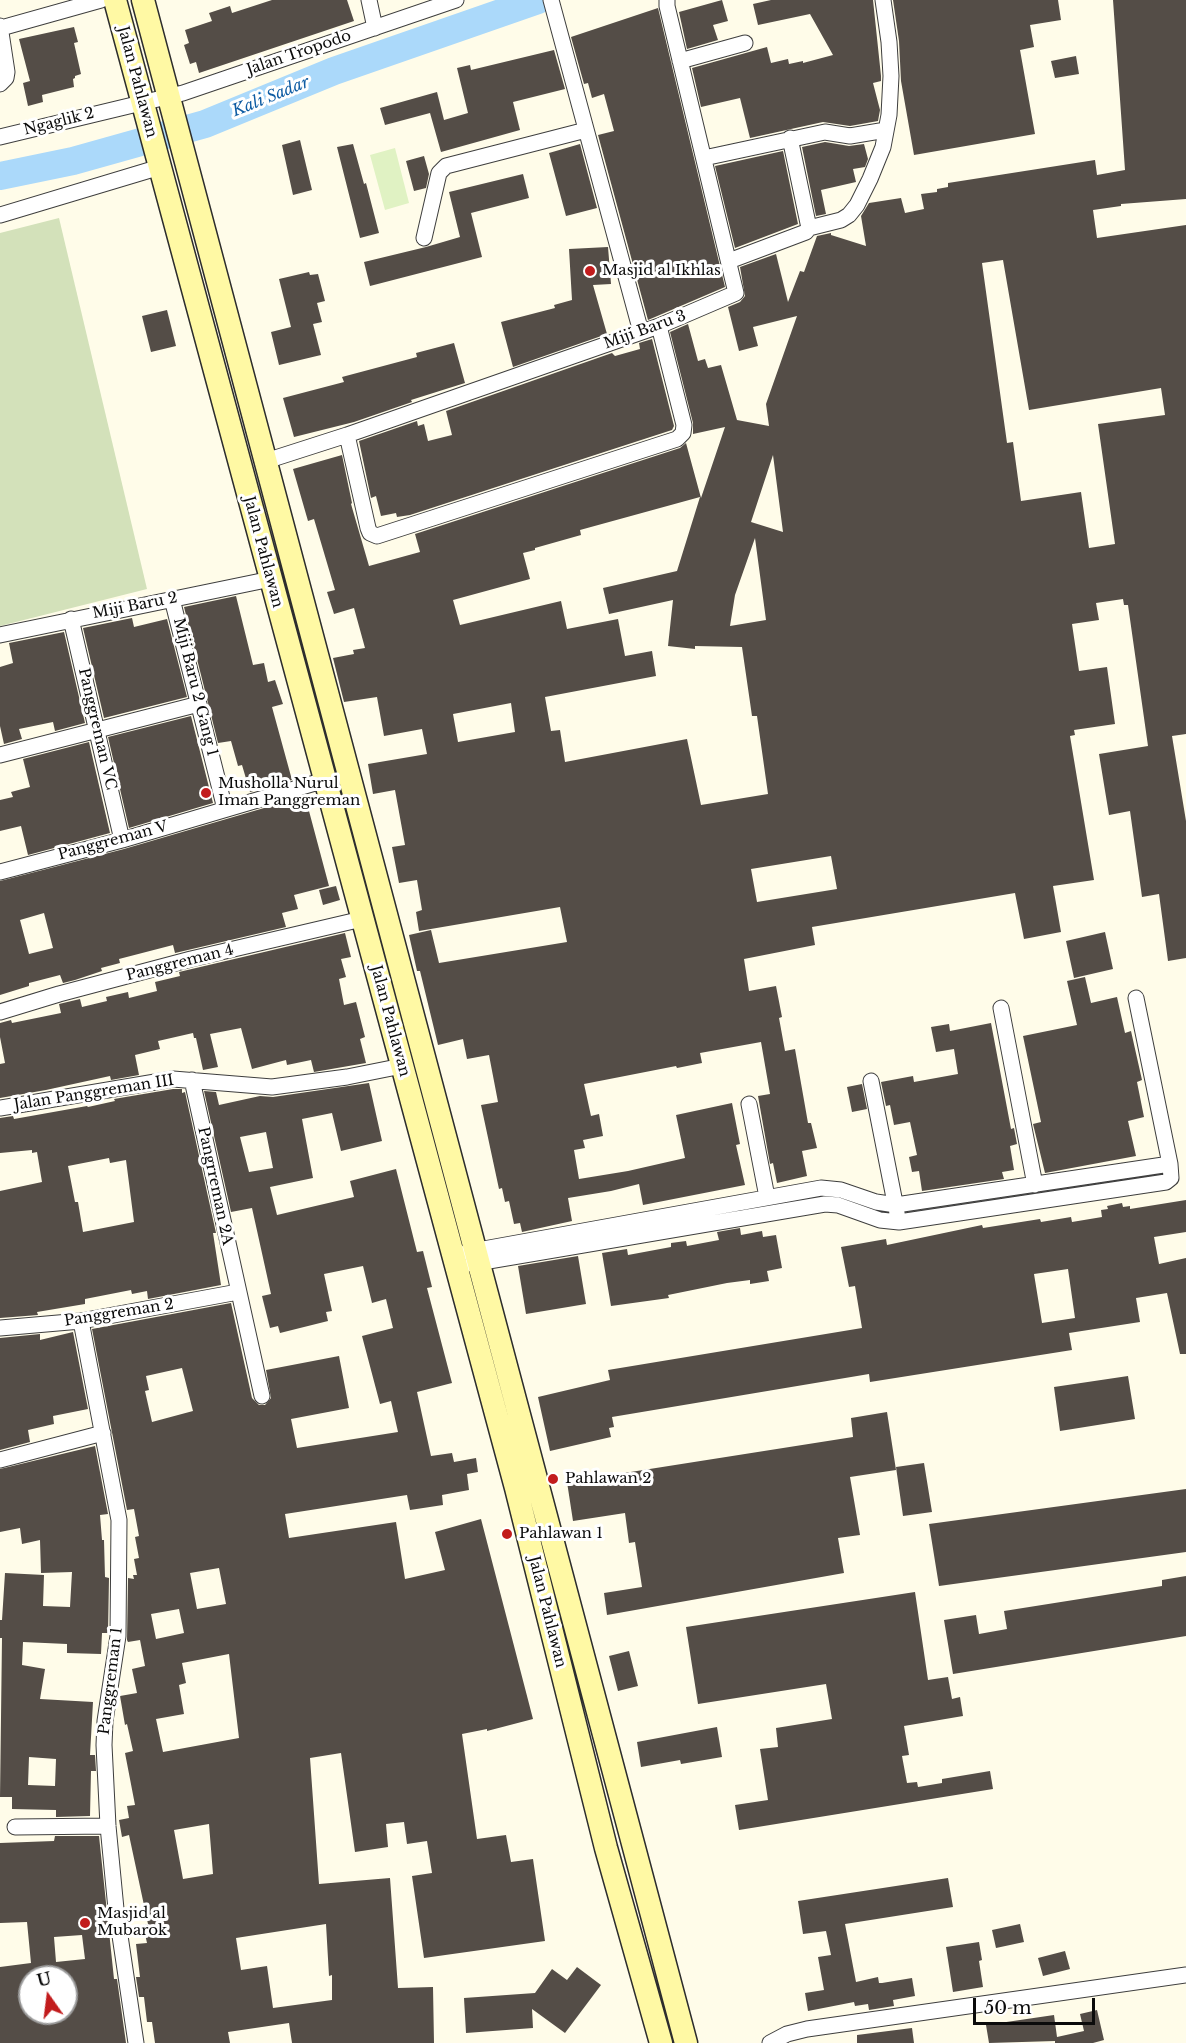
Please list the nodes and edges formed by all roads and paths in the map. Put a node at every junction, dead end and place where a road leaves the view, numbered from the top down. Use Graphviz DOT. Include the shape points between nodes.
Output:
graph roads {
  1 [pos="101,0"];
  2 [pos="115,0"];
  3 [pos="143,0"];
  4 [pos="369,0"];
  5 [pos="456,0"];
  6 [pos="550,0"];
  7 [pos="883,0"];
  8 [pos="667,3"];
  9 [pos="0,27"];
  10 [pos="375,28"];
  11 [pos="745,43"];
  12 [pos="680,61"];
  13 [pos="0,84"];
  14 [pos="170,102"];
  15 [pos="143,107"];
  16 [pos="586,130"];
  17 [pos="886,130"];
  18 [pos="0,137"];
  19 [pos="788,138"];
  20 [pos="704,158"];
  21 [pos="158,161"];
  22 [pos="0,215"];
  23 [pos="809,228"];
  24 [pos="424,238"];
  25 [pos="729,261"];
  26 [pos="659,326"];
  27 [pos="641,332"];
  28 [pos="347,435"];
  29 [pos="269,460"];
  30 [pos="271,579"];
  31 [pos="172,599"];
  32 [pos="71,619"];
  33 [pos="0,635"];
  34 [pos="199,704"];
  35 [pos="97,730"];
  36 [pos="0,755"];
  37 [pos="325,780"];
  38 [pos="225,809"];
  39 [pos="122,840"];
  40 [pos="0,872"];
  41 [pos="362,919"];
  42 [pos="397,954"];
  43 [pos="373,958"];
  44 [pos="1136,998"];
  45 [pos="1001,1008"];
  46 [pos="0,1012"];
  47 [pos="402,1066"];
  48 [pos="192,1080"];
  49 [pos="871,1081"];
  50 [pos="749,1104"];
  51 [pos="0,1108"];
  52 [pos="1170,1164"];
  53 [pos="1035,1185"];
  54 [pos="766,1197"];
  55 [pos="896,1205"];
  56 [pos="899,1222"];
  57 [pos="477,1256"];
  58 [pos="455,1261"];
  59 [pos="238,1292"];
  60 [pos="81,1321"];
  61 [pos="0,1328"];
  62 [pos="262,1396"];
  63 [pos="103,1433"];
  64 [pos="0,1460"];
  65 [pos="527,1486"];
  66 [pos="108,1826"];
  67 [pos="15,1827"];
  68 [pos="1186,1975"];
  69 [pos="136,2043"];
  70 [pos="661,2043"];
  71 [pos="686,2043"];
  72 [pos="770,2043"];
  1 -- 9 [label="street"];
  2 -- 15 [label="main road, Jalan Pahlawan"];
  3 -- 14 [label="main road, Jalan Pahlawan"];
  4 -- 10 [label="street"];
  5 -- 10 [label="street, Jalan Tropodo"];
  6 -- 16 [label="street"];
  7 -- 17 [label="street" via="891,76"];
  8 -- 12 [label="street, Miji Baru 3"];
  9 -- 13 [label="street" via="7,72"];
  10 -- 14 [label="street, Jalan Tropodo" via="183,93"];
  11 -- 12 [label="street"];
  12 -- 20 [label="street, Miji Baru 3"];
  14 -- 15 [label="street, Jalan Tropodo"];
  14 -- 29 [label="main road, Jalan Pahlawan"];
  15 -- 18 [label="street, Ngaglik 2" via="117,107"];
  15 -- 21 [label="main road, Jalan Pahlawan"];
  16 -- 24 [label="street" via="446,166 439,173"];
  16 -- 27 [label="street"];
  17 -- 19 [label="street" via="861,136 825,132"];
  17 -- 23 [label="street" via="884,147 852,212 842,220"];
  19 -- 20 [label="street"];
  19 -- 23 [label="street"];
  20 -- 25 [label="street, Miji Baru 3"];
  21 -- 22 [label="street"];
  21 -- 30 [label="main road, Jalan Pahlawan"];
  23 -- 25 [label="street"];
  25 -- 26 [label="street, Miji Baru 3" via="736,290 733,296"];
  26 -- 27 [label="street, Miji Baru 3"];
  26 -- 28 [label="street" via="684,425 677,439 377,536 368,528"];
  27 -- 28 [label="street, Miji Baru 3"];
  28 -- 29 [label="street, Miji Baru 3"];
  29 -- 42 [label="main road, Jalan Pahlawan"];
  30 -- 31 [label="street, Miji Baru 2"];
  30 -- 37 [label="main road, Jalan Pahlawan"];
  31 -- 32 [label="street, Miji Baru 2"];
  31 -- 34 [label="street, Miji Baru 2 Gang 1"];
  32 -- 33 [label="street, Miji Baru 2"];
  32 -- 35 [label="street, Panggreman VC"];
  34 -- 35 [label="street"];
  34 -- 38 [label="street, Miji Baru 2 Gang 1"];
  35 -- 36 [label="street"];
  35 -- 39 [label="street, Panggreman VC"];
  37 -- 38 [label="street, Panggreman V"];
  37 -- 41 [label="main road, Jalan Pahlawan"];
  38 -- 39 [label="street, Panggreman V"];
  39 -- 40 [label="street, Panggreman V"];
  41 -- 43 [label="main road, Jalan Pahlawan"];
  41 -- 46 [label="street, Panggreman 4" via="191,959"];
  42 -- 43 [label="main road"];
  42 -- 57 [label="main road, Jalan Pahlawan"];
  43 -- 47 [label="main road, Jalan Pahlawan"];
  44 -- 52 [label="street"];
  45 -- 53 [label="street"];
  47 -- 48 [label="street, Jalan Panggreman III" via="272,1088"];
  47 -- 58 [label="main road, Jalan Pahlawan"];
  48 -- 51 [label="street, Jalan Panggreman III" via="155,1082"];
  48 -- 59 [label="street, Pangrreman 2A"];
  49 -- 55 [label="street"];
  50 -- 54 [label="street"];
  52 -- 53 [label="street"];
  52 -- 56 [label="street" via="1171,1178 1166,1182"];
  53 -- 55 [label="street"];
  54 -- 55 [label="street" via="820,1188"];
  54 -- 57 [label="street"];
  55 -- 56 [label="street"];
  56 -- 57 [label="street" via="825,1204"];
  57 -- 58 [label="street"];
  57 -- 65 [label="main road, Jalan Pahlawan"];
  58 -- 65 [label="main road, Jalan Pahlawan"];
  59 -- 60 [label="street, Panggreman 2"];
  59 -- 62 [label="street, Pangrreman 2A"];
  60 -- 61 [label="street, Panggreman 2"];
  60 -- 63 [label="street, Panggreman 1"];
  63 -- 64 [label="street"];
  63 -- 66 [label="street, Panggreman 1" via="119,1520 120,1551 117,1635 104,1737"];
  65 -- 70 [label="main road, Jalan Pahlawan" via="606,1848"];
  65 -- 71 [label="main road, Jalan Pahlawan"];
  66 -- 67 [label="street"];
  66 -- 69 [label="street, Panggreman 1"];
  68 -- 72 [label="street" via="807,2029"];
}
